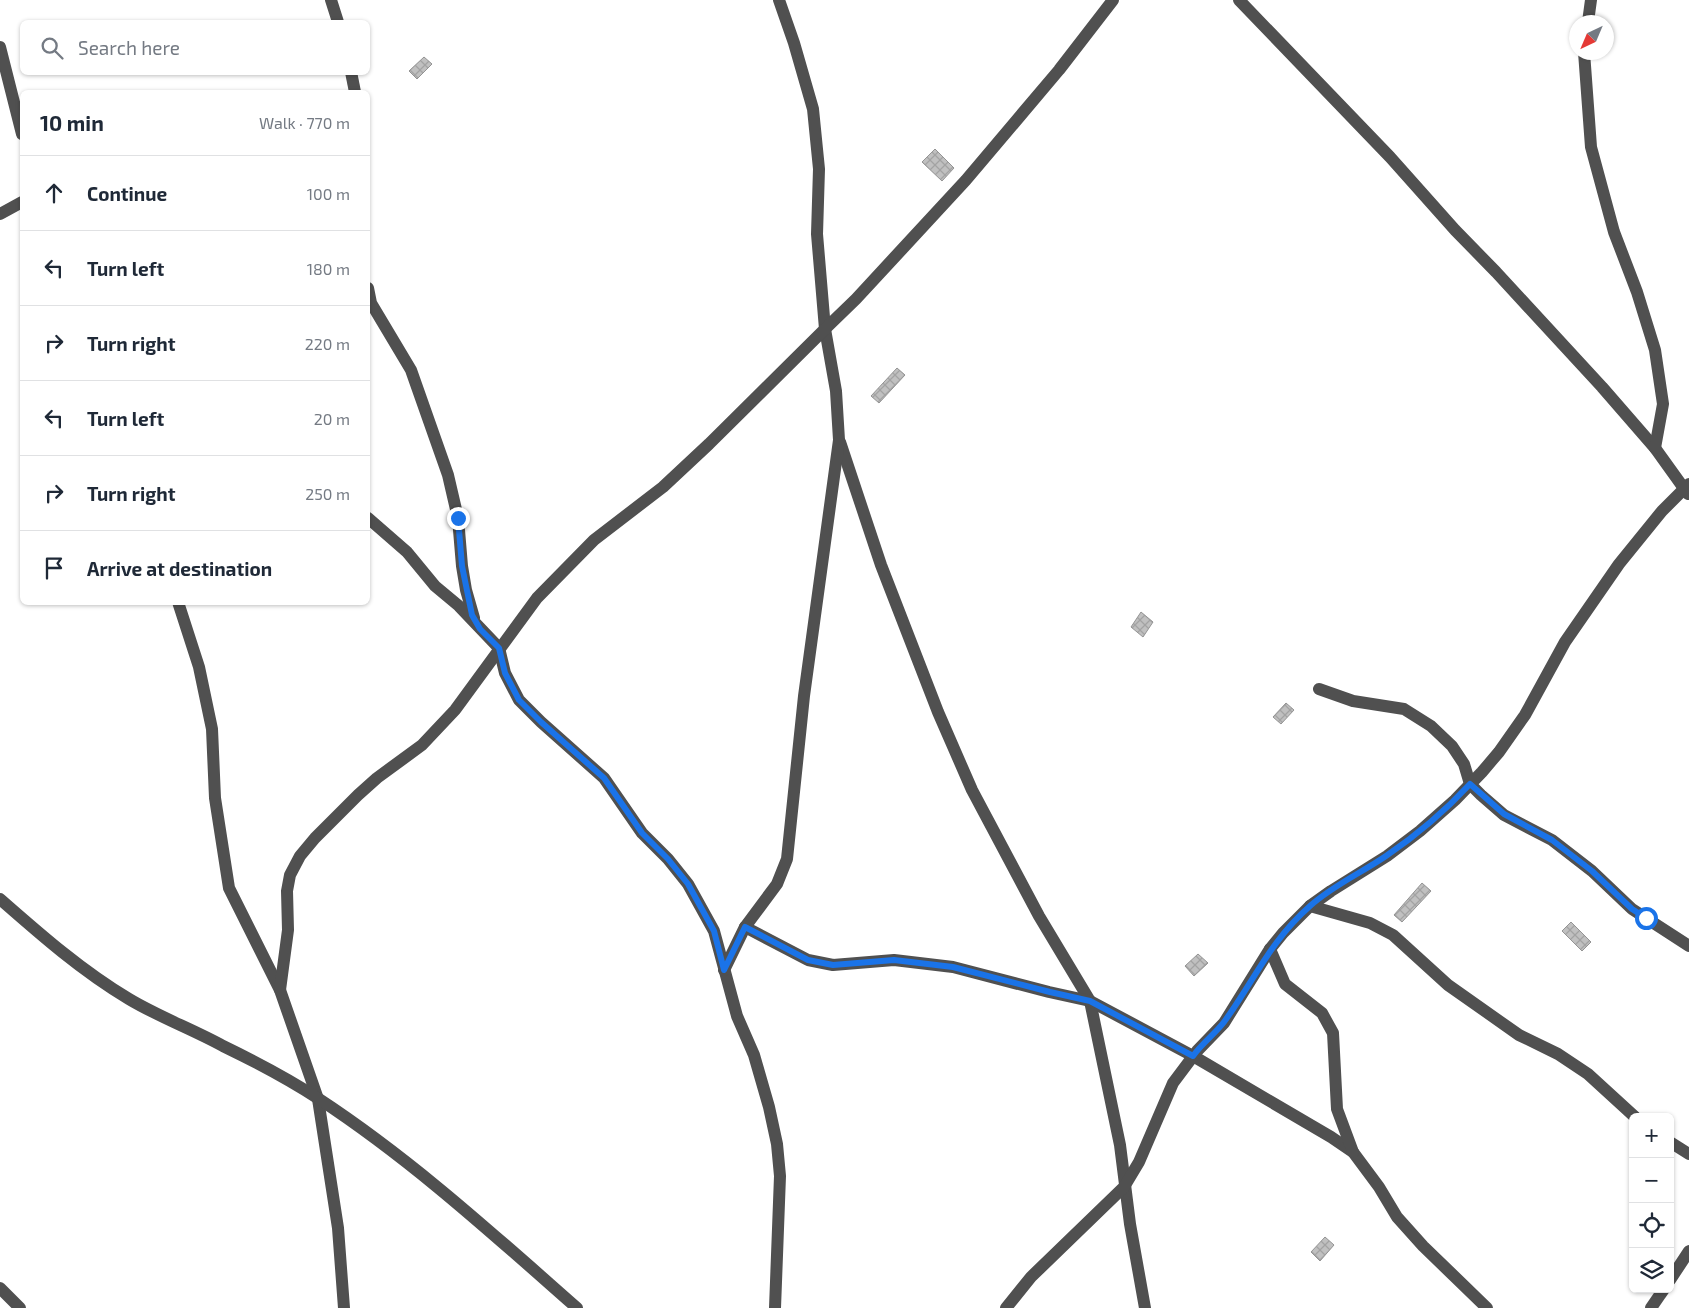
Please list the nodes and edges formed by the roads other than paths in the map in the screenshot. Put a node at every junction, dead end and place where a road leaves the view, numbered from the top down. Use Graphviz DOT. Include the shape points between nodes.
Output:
graph roads {
  1 [pos="331,0"];
  2 [pos="779,0"];
  3 [pos="1113,0"];
  4 [pos="1239,0"];
  5 [pos="1591,0"];
  6 [pos="1589,15"];
  7 [pos="337,20"];
  8 [pos="0,47"];
  9 [pos="1585,60"];
  10 [pos="352,75"];
  11 [pos="355,90"];
  12 [pos="20,126"];
  13 [pos="20,203"];
  14 [pos="0,214"];
  15 [pos="370,298"];
  16 [pos="825,329"];
  17 [pos="839,440"];
  18 [pos="1655,448"];
  19 [pos="1688,489"];
  20 [pos="370,520"];
  21 [pos="179,605"];
  22 [pos="480,629"];
  23 [pos="499,648"];
  24 [pos="1319,689"];
  25 [pos="1470,784"];
  26 [pos="0,900"];
  27 [pos="1310,906"];
  28 [pos="745,927"];
  29 [pos="1689,946"];
  30 [pos="1270,949"];
  31 [pos="724,970"];
  32 [pos="280,990"];
  33 [pos="1090,1001"];
  34 [pos="1193,1056"];
  35 [pos="318,1099"];
  36 [pos="1631,1113"];
  37 [pos="1674,1145"];
  38 [pos="1353,1152"];
  39 [pos="1689,1154"];
  40 [pos="1124,1188"];
  41 [pos="1689,1251"];
  42 [pos="1674,1274"];
  43 [pos="0,1288"];
  44 [pos="1661,1293"];
  45 [pos="20,1308"];
  46 [pos="344,1308"];
  47 [pos="577,1308"];
  48 [pos="775,1308"];
  49 [pos="1006,1308"];
  50 [pos="1145,1308"];
  51 [pos="1487,1308"];
  52 [pos="1652,1308"];
  1 -- 7 [label="street"];
  2 -- 16 [label="street" via="813,108 819,169 817,234"];
  3 -- 16 [label="street" via="966,180 856,300"];
  4 -- 18 [label="street" via="1390,157"];
  5 -- 6 [label="street"];
  8 -- 12 [label="street"];
  9 -- 18 [label="street" via="1591,147 1614,232 1655,350 1663,404"];
  10 -- 11 [label="street"];
  13 -- 14 [label="street"];
  15 -- 22 [label="street" via="411,370 448,474 458,518 466,590 472,615"];
  16 -- 17 [label="street" via="836,391"];
  16 -- 23 [label="street" via="669,481 594,540 537,598"];
  17 -- 28 [label="street" via="804,696 787,859 778,884"];
  17 -- 33 [label="street" via="882,565 938,712 972,790"];
  18 -- 19 [label="street"];
  19 -- 25 [label="street" via="1662,511 1619,564 1565,642 1525,715 1499,752"];
  20 -- 22 [label="street" via="407,552 435,586"];
  21 -- 32 [label="street" via="199,667 212,729 215,798 229,888"];
  22 -- 23 [label="street"];
  23 -- 31 [label="street" via="505,673 519,700 604,778 642,833 688,884 714,931"];
  23 -- 32 [label="street" via="440,727 358,795 300,856 290,875 287,890 288,930"];
  24 -- 25 [label="street" via="1353,702 1404,709 1431,726 1452,746 1464,764"];
  25 -- 27 [label="street" via="1420,832"];
  25 -- 29 [label="street" via="1504,814 1552,840 1592,871 1632,909"];
  26 -- 35 [label="street" via="40,935 127,998 223,1045"];
  27 -- 30 [label="street"];
  27 -- 36 [label="street" via="1370,923 1393,935 1448,985 1519,1034 1588,1074"];
  28 -- 31 [label="street"];
  28 -- 33 [label="street" via="808,960 833,965 894,960 953,967"];
  30 -- 34 [label="street" via="1224,1023"];
  30 -- 38 [label="street" via="1286,984 1322,1013 1334,1033 1337,1109"];
  31 -- 48 [label="street" via="737,1016 754,1055 777,1144 780,1176"];
  32 -- 35 [label="street"];
  33 -- 34 [label="street"];
  33 -- 40 [label="street" via="1120,1145"];
  34 -- 38 [label="street"];
  34 -- 40 [label="street" via="1173,1083 1139,1162"];
  35 -- 46 [label="street" via="338,1228"];
  35 -- 47 [label="street" via="408,1162"];
  37 -- 39 [label="street"];
  38 -- 51 [label="street" via="1380,1187 1397,1217"];
  40 -- 49 [label="street" via="1031,1277"];
  40 -- 50 [label="street"];
  41 -- 42 [label="street"];
  43 -- 45 [label="street"];
  44 -- 52 [label="street"];
}
